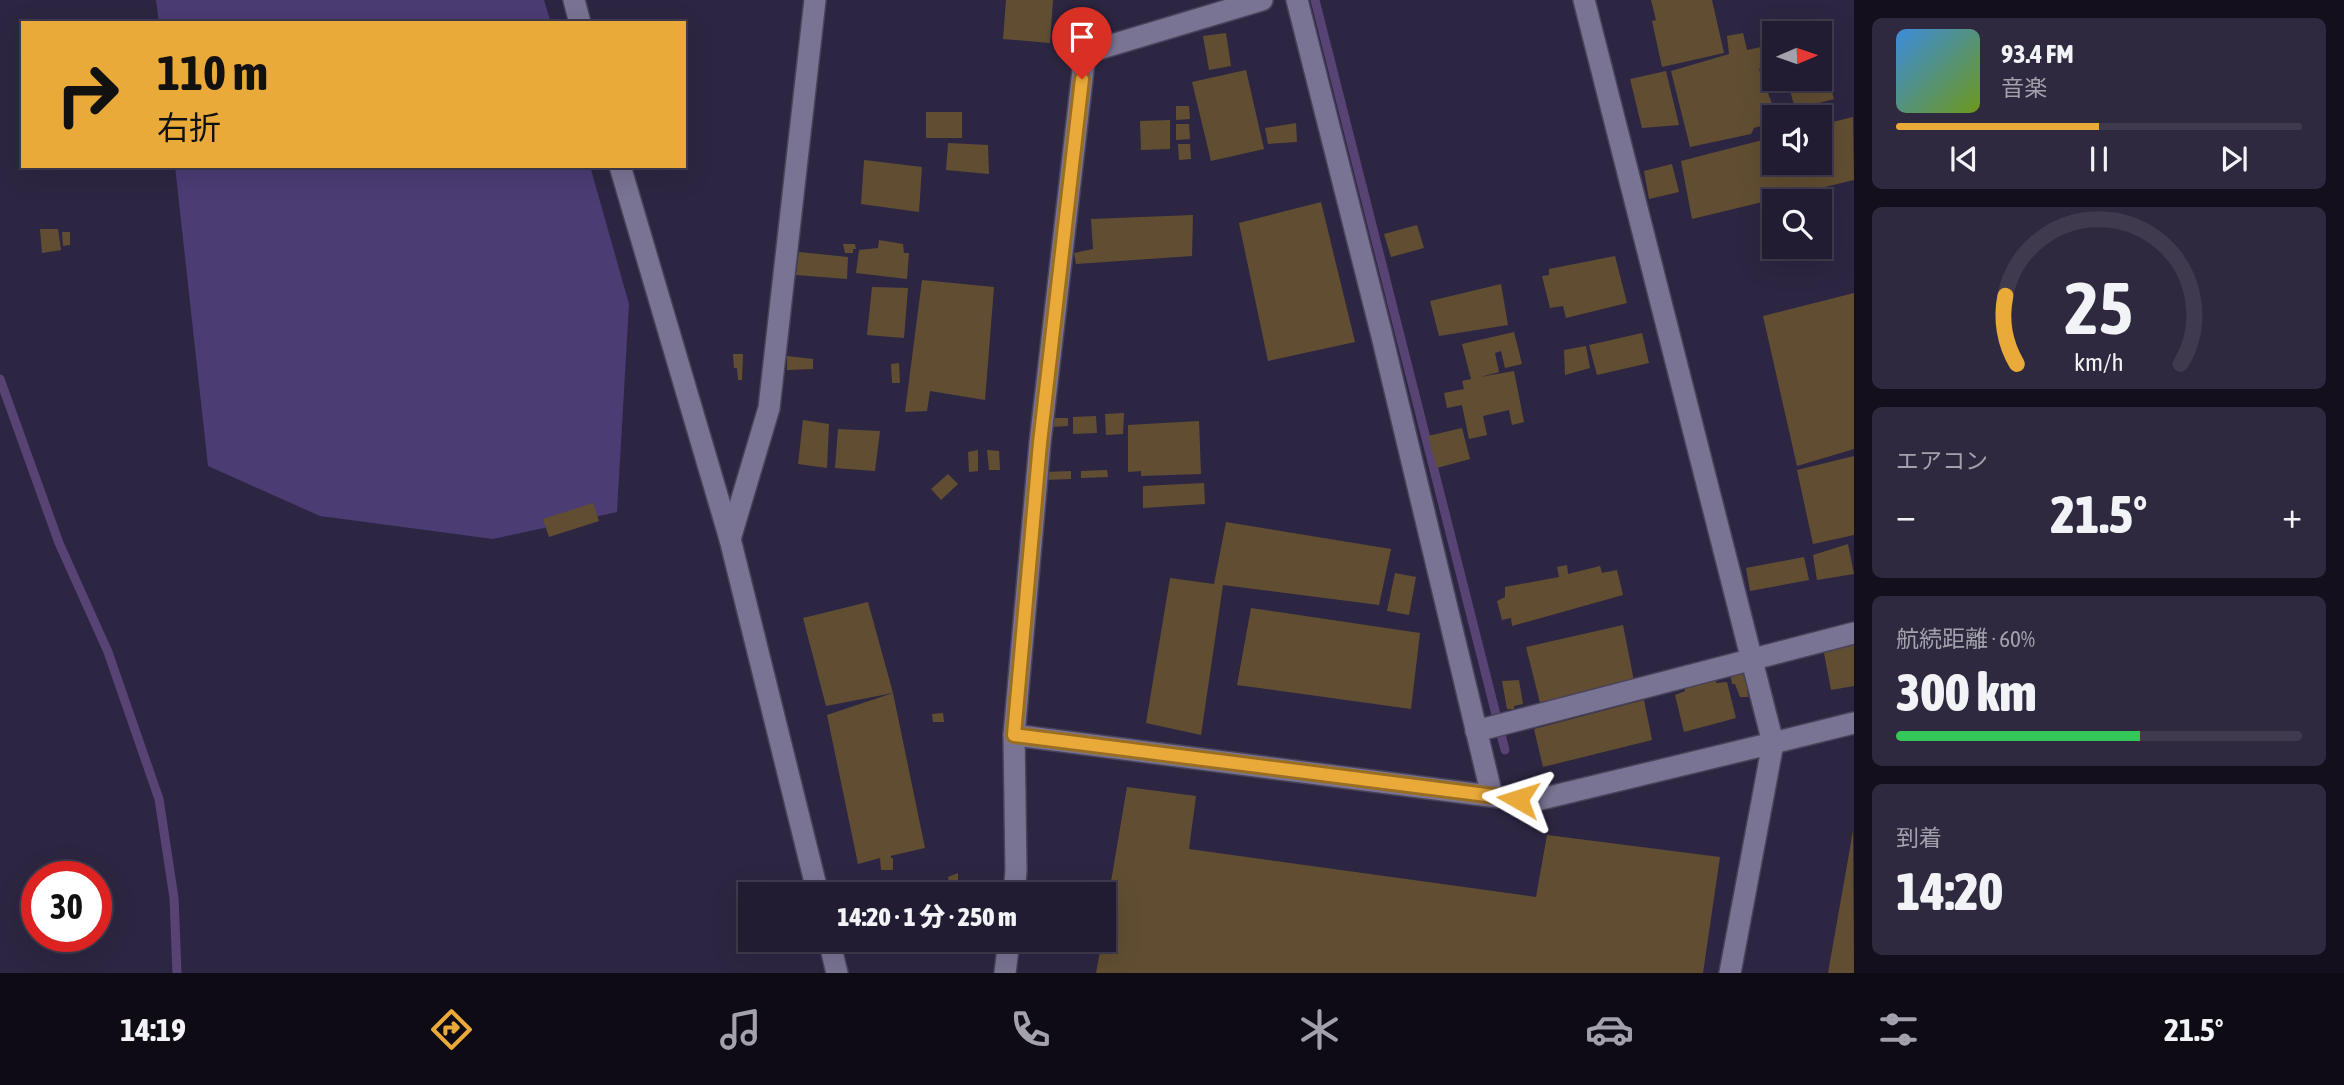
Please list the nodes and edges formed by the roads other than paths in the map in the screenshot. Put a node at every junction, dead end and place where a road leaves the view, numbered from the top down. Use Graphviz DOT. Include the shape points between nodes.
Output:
graph roads {
  1 [pos="574,0"];
  2 [pos="815,0"];
  3 [pos="1262,0"];
  4 [pos="1297,0"];
  5 [pos="1584,0"];
  6 [pos="579,21"];
  7 [pos="621,168"];
  8 [pos="730,539"];
  9 [pos="1854,633"];
  10 [pos="1752,659"];
  11 [pos="1854,723"];
  12 [pos="1476,731"];
  13 [pos="1014,735"];
  14 [pos="1773,743"];
  15 [pos="1492,796"];
  16 [pos="815,882"];
  17 [pos="1015,882"];
  18 [pos="832,952"];
  19 [pos="1008,952"];
  20 [pos="837,973"];
  21 [pos="1005,973"];
  22 [pos="1730,973"];
  1 -- 6 [label="street"];
  2 -- 8 [label="street" via="769,408"];
  3 -- 13 [label="street" via="1085,53 1040,443"];
  4 -- 12 [label="street"];
  5 -- 10 [label="street"];
  7 -- 8 [label="street"];
  8 -- 16 [label="street"];
  9 -- 10 [label="street"];
  10 -- 12 [label="street"];
  10 -- 14 [label="street"];
  11 -- 14 [label="street"];
  12 -- 15 [label="street"];
  13 -- 15 [label="street"];
  13 -- 17 [label="street"];
  14 -- 15 [label="street" via="1537,800"];
  14 -- 22 [label="street"];
  18 -- 20 [label="street"];
  19 -- 21 [label="street"];
}
